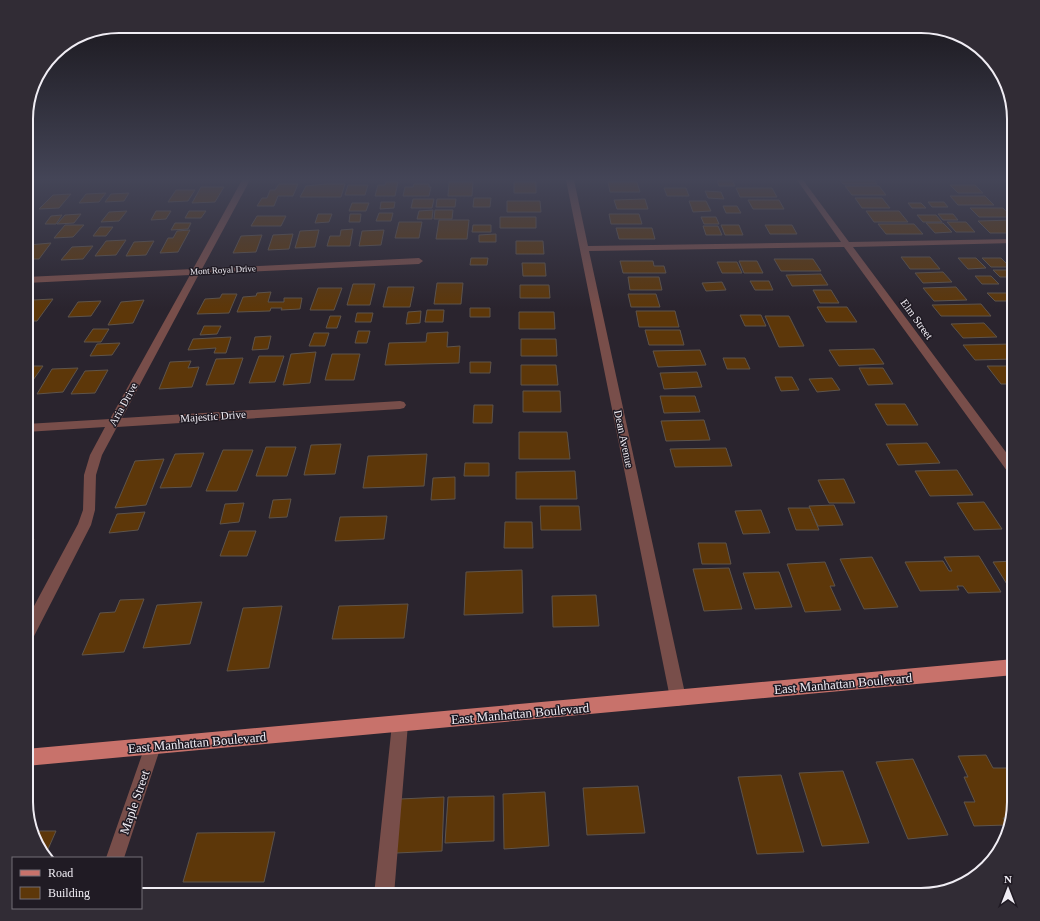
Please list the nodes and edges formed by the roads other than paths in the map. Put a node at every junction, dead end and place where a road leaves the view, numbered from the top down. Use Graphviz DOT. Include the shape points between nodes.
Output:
graph roads {
  1 [pos="223,223"];
  2 [pos="579,223"];
  3 [pos="832,223"];
  4 [pos="1007,241"];
  5 [pos="848,244"];
  6 [pos="585,249"];
  7 [pos="419,261"];
  8 [pos="196,272"];
  9 [pos="33,280"];
  10 [pos="400,404"];
  11 [pos="112,423"];
  12 [pos="33,428"];
  13 [pos="1007,462"];
  14 [pos="33,623"];
  15 [pos="1007,668"];
  16 [pos="678,698"];
  17 [pos="400,724"];
  18 [pos="153,746"];
  19 [pos="33,757"];
  20 [pos="115,857"];
  21 [pos="385,888"];
  1 -- 8 [label="street, Aria Drive"];
  2 -- 6 [label="street, Dean Avenue"];
  3 -- 5 [label="street, Elm Street"];
  4 -- 5 [label="street"];
  5 -- 6 [label="street"];
  5 -- 13 [label="street, Elm Street"];
  6 -- 16 [label="street, Dean Avenue"];
  7 -- 8 [label="street, Mont Royal Drive"];
  8 -- 9 [label="street, Mont Royal Drive"];
  8 -- 11 [label="street, Aria Drive"];
  10 -- 11 [label="street, Majestic Drive"];
  11 -- 12 [label="street, Majestic Drive"];
  11 -- 14 [label="street, Aria Drive" via="91,466 89,510 84,525"];
  15 -- 16 [label="main road, East Manhattan Boulevard"];
  16 -- 17 [label="main road, East Manhattan Boulevard"];
  17 -- 18 [label="main road, East Manhattan Boulevard"];
  17 -- 21 [label="street"];
  18 -- 19 [label="main road, East Manhattan Boulevard"];
  18 -- 20 [label="street, Maple Street"];
}
